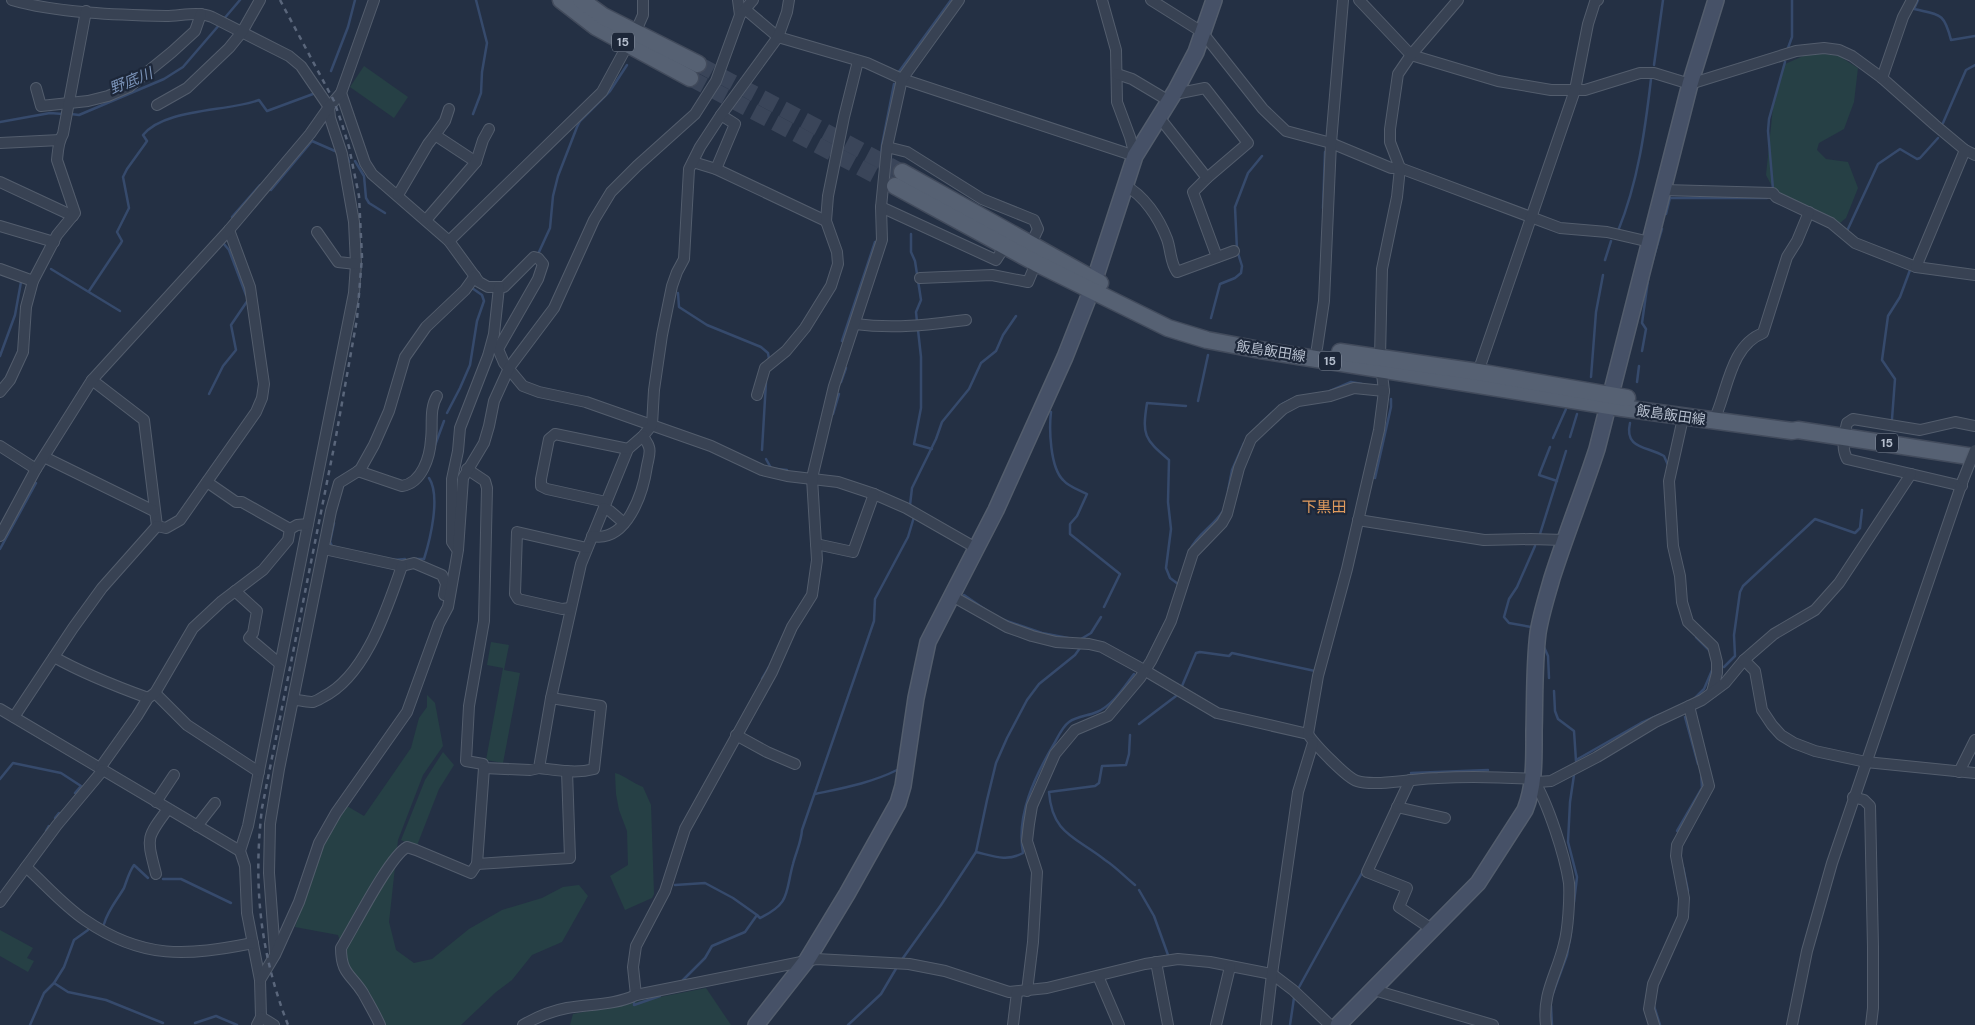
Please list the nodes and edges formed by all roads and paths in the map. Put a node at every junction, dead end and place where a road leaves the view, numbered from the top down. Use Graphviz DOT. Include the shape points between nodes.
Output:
graph roads {
  1 [pos="12,0"];
  2 [pos="260,0"];
  3 [pos="374,0"];
  4 [pos="561,0"];
  5 [pos="581,0"];
  6 [pos="643,0"];
  7 [pos="738,0"];
  8 [pos="753,0"];
  9 [pos="789,0"];
  10 [pos="959,0"];
  11 [pos="1102,0"];
  12 [pos="1151,0"];
  13 [pos="1214,0"];
  14 [pos="1343,0"];
  15 [pos="1360,0"];
  16 [pos="1458,0"];
  17 [pos="1598,0"];
  18 [pos="1716,0"];
  19 [pos="1912,0"];
  20 [pos="86,11"];
  21 [pos="743,13"];
  22 [pos="201,14"];
  23 [pos="238,30"];
  24 [pos="1202,32"];
  25 [pos="778,36"];
  26 [pos="632,38"];
  27 [pos="1411,55"];
  28 [pos="858,61"];
  29 [pos="698,64"];
  30 [pos="1117,74"];
  31 [pos="690,78"];
  32 [pos="1882,78"];
  33 [pos="902,79"];
  34 [pos="1690,84"];
  35 [pos="36,88"];
  36 [pos="1575,90"];
  37 [pos="341,93"];
  38 [pos="1172,96"];
  39 [pos="157,105"];
  40 [pos="68,106"];
  41 [pos="328,107"];
  42 [pos="449,109"];
  43 [pos="721,115"];
  44 [pos="1159,118"];
  45 [pos="489,129"];
  46 [pos="435,134"];
  47 [pos="60,140"];
  48 [pos="0,143"];
  49 [pos="1331,143"];
  50 [pos="887,147"];
  51 [pos="1965,150"];
  52 [pos="1975,155"];
  53 [pos="1135,156"];
  54 [pos="476,162"];
  55 [pos="694,162"];
  56 [pos="1400,168"];
  57 [pos="716,169"];
  58 [pos="902,172"];
  59 [pos="1207,178"];
  60 [pos="0,182"];
  61 [pos="1124,185"];
  62 [pos="894,186"];
  63 [pos="1664,190"];
  64 [pos="398,195"];
  65 [pos="881,207"];
  66 [pos="1809,212"];
  67 [pos="73,216"];
  68 [pos="1531,218"];
  69 [pos="426,220"];
  70 [pos="826,220"];
  71 [pos="0,226"];
  72 [pos="228,230"];
  73 [pos="317,232"];
  74 [pos="449,241"];
  75 [pos="54,242"];
  76 [pos="1650,242"];
  77 [pos="1031,244"];
  78 [pos="1005,246"];
  79 [pos="1234,252"];
  80 [pos="1217,257"];
  81 [pos="996,260"];
  82 [pos="1036,263"];
  83 [pos="356,264"];
  84 [pos="1916,267"];
  85 [pos="0,270"];
  86 [pos="992,275"];
  87 [pos="1975,275"];
  88 [pos="475,276"];
  89 [pos="920,278"];
  90 [pos="33,280"];
  91 [pos="1093,286"];
  92 [pos="498,287"];
  93 [pos="966,320"];
  94 [pos="855,324"];
  95 [pos="1317,348"];
  96 [pos="1381,364"];
  97 [pos="509,368"];
  98 [pos="1478,372"];
  99 [pos="92,380"];
  100 [pos="1384,391"];
  101 [pos="0,392"];
  102 [pos="758,395"];
  103 [pos="437,396"];
  104 [pos="1610,401"];
  105 [pos="1717,413"];
  106 [pos="1683,418"];
  107 [pos="652,425"];
  108 [pos="1975,426"];
  109 [pos="1798,430"];
  110 [pos="643,436"];
  111 [pos="1844,436"];
  112 [pos="0,446"];
  113 [pos="628,448"];
  114 [pos="1975,450"];
  115 [pos="44,457"];
  116 [pos="1975,457"];
  117 [pos="36,469"];
  118 [pos="467,470"];
  119 [pos="358,471"];
  120 [pos="1911,474"];
  121 [pos="812,478"];
  122 [pos="207,482"];
  123 [pos="1962,483"];
  124 [pos="874,494"];
  125 [pos="605,505"];
  126 [pos="154,511"];
  127 [pos="1358,520"];
  128 [pos="624,523"];
  129 [pos="308,524"];
  130 [pos="157,526"];
  131 [pos="290,529"];
  132 [pos="0,536"];
  133 [pos="592,536"];
  134 [pos="1564,540"];
  135 [pos="816,544"];
  136 [pos="324,548"];
  137 [pos="587,548"];
  138 [pos="976,548"];
  139 [pos="458,550"];
  140 [pos="402,566"];
  141 [pos="235,591"];
  142 [pos="952,596"];
  143 [pos="570,608"];
  144 [pos="439,624"];
  145 [pos="54,656"];
  146 [pos="1744,660"];
  147 [pos="280,664"];
  148 [pos="1144,670"];
  149 [pos="1712,692"];
  150 [pos="151,696"];
  151 [pos="551,698"];
  152 [pos="294,700"];
  153 [pos="1689,706"];
  154 [pos="0,709"];
  155 [pos="14,717"];
  156 [pos="736,735"];
  157 [pos="1311,739"];
  158 [pos="1975,740"];
  159 [pos="1866,762"];
  160 [pos="795,764"];
  161 [pos="484,768"];
  162 [pos="539,768"];
  163 [pos="102,769"];
  164 [pos="566,771"];
  165 [pos="259,772"];
  166 [pos="1959,772"];
  167 [pos="1975,773"];
  168 [pos="174,775"];
  169 [pos="1533,779"];
  170 [pos="1410,780"];
  171 [pos="1853,797"];
  172 [pos="156,802"];
  173 [pos="215,803"];
  174 [pos="1397,807"];
  175 [pos="168,808"];
  176 [pos="1445,818"];
  177 [pos="197,826"];
  178 [pos="240,851"];
  179 [pos="477,864"];
  180 [pos="26,867"];
  181 [pos="156,874"];
  182 [pos="0,902"];
  183 [pos="1433,930"];
  184 [pos="253,943"];
  185 [pos="275,955"];
  186 [pos="807,960"];
  187 [pos="1156,962"];
  188 [pos="1230,967"];
  189 [pos="1272,974"];
  190 [pos="1098,976"];
  191 [pos="260,980"];
  192 [pos="1374,990"];
  193 [pos="1022,992"];
  194 [pos="636,994"];
  195 [pos="259,1021"];
  196 [pos="274,1025"];
  197 [pos="380,1025"];
  198 [pos="523,1025"];
  199 [pos="756,1025"];
  200 [pos="1013,1025"];
  201 [pos="1119,1025"];
  202 [pos="1168,1025"];
  203 [pos="1216,1025"];
  204 [pos="1266,1025"];
  205 [pos="1330,1025"];
  206 [pos="1338,1025"];
  207 [pos="1493,1025"];
  208 [pos="1546,1025"];
  209 [pos="1654,1025"];
  210 [pos="1792,1025"];
  211 [pos="1871,1025"];
  1 -- 20 [label="street"];
  2 -- 23 [label="street"];
  3 -- 37 [label="street"];
  4 -- 26 [label="main road, 15" via="596,27"];
  5 -- 26 [label="main road, 15"];
  6 -- 26 [label="street" via="643,15"];
  7 -- 21 [label="street"];
  8 -- 21 [label="street"];
  9 -- 25 [label="street"];
  10 -- 33 [label="street"];
  11 -- 30 [label="street" via="1116,50"];
  12 -- 24 [label="street"];
  13 -- 24 [label="street"];
  14 -- 49 [label="street"];
  15 -- 27 [label="street"];
  16 -- 27 [label="street"];
  17 -- 36 [label="street" via="1588,24"];
  18 -- 34 [label="street"];
  19 -- 32 [label="street"];
  20 -- 22 [label="street" via="167,16"];
  20 -- 40 [label="street"];
  21 -- 25 [label="street"];
  21 -- 97 [label="street" via="716,81 695,114 611,192 594,220 554,308"];
  22 -- 23 [label="street"];
  22 -- 40 [label="street" via="195,31 129,86 108,96"];
  23 -- 39 [label="street" via="229,48 187,88"];
  23 -- 41 [label="street" via="302,66"];
  24 -- 38 [label="street" via="1196,52"];
  24 -- 49 [label="street" via="1262,109 1286,131"];
  25 -- 28 [label="street"];
  25 -- 43 [label="street"];
  26 -- 29 [label="main road, 15"];
  26 -- 31 [label="main road, 15"];
  26 -- 74 [label="street" via="602,92"];
  27 -- 36 [label="street" via="1498,81 1551,90"];
  27 -- 56 [label="street" via="1398,74 1390,129 1390,142"];
  28 -- 33 [label="street"];
  28 -- 70 [label="street" via="831,176"];
  30 -- 38 [label="street"];
  30 -- 53 [label="street" via="1118,102"];
  32 -- 34 [label="street" via="1852,56 1824,48 1796,52"];
  32 -- 51 [label="street"];
  33 -- 50 [label="street"];
  33 -- 53 [label="street"];
  34 -- 36 [label="street" via="1654,73 1640,73 1585,90"];
  34 -- 63 [label="street"];
  35 -- 40 [label="street" via="41,106"];
  36 -- 68 [label="street"];
  37 -- 41 [label="street"];
  37 -- 64 [label="street" via="365,163 380,182"];
  38 -- 44 [label="street"];
  38 -- 59 [label="street" via="1205,88 1248,143"];
  40 -- 47 [label="street"];
  41 -- 72 [label="street" via="310,134"];
  41 -- 83 [label="street" via="344,165 354,222"];
  42 -- 46 [label="street"];
  43 -- 55 [label="street" via="700,146"];
  43 -- 57 [label="street" via="735,124"];
  44 -- 53 [label="street"];
  44 -- 59 [label="street"];
  45 -- 54 [label="street"];
  46 -- 54 [label="street"];
  46 -- 64 [label="street"];
  47 -- 48 [label="street"];
  47 -- 67 [label="street" via="57,160 74,205"];
  49 -- 56 [label="street" via="1391,168"];
  49 -- 95 [label="street" via="1324,301"];
  50 -- 65 [label="street"];
  50 -- 77 [label="street" via="907,152 982,199 1034,220 1038,229"];
  51 -- 52 [label="street"];
  51 -- 84 [label="street"];
  53 -- 61 [label="street"];
  54 -- 69 [label="street"];
  55 -- 57 [label="street"];
  55 -- 107 [label="street" via="689,169 684,259 676,272 662,335"];
  56 -- 68 [label="street"];
  56 -- 96 [label="street" via="1382,269"];
  57 -- 70 [label="street"];
  58 -- 77 [label="main road, 飯島飯田線 / 15"];
  59 -- 80 [label="street" via="1193,192"];
  60 -- 67 [label="street"];
  61 -- 80 [label="street" via="1139,194 1159,224 1177,272"];
  61 -- 91 [label="street"];
  62 -- 78 [label="main road, 飯島飯田線 / 15"];
  63 -- 66 [label="street" via="1772,193"];
  63 -- 76 [label="street"];
  64 -- 69 [label="street"];
  65 -- 81 [label="street"];
  65 -- 94 [label="street" via="882,240"];
  66 -- 84 [label="street" via="1831,223 1855,243"];
  66 -- 105 [label="street" via="1797,241 1786,256 1763,332 1754,336 1729,372"];
  67 -- 75 [label="street"];
  68 -- 76 [label="street" via="1560,228 1607,232"];
  68 -- 98 [label="street"];
  69 -- 74 [label="street"];
  70 -- 102 [label="street" via="838,264 831,286 806,328 765,368"];
  71 -- 75 [label="street"];
  72 -- 99 [label="street"];
  72 -- 122 [label="street" via="250,287 264,384 256,412"];
  73 -- 83 [label="street" via="338,262"];
  74 -- 88 [label="street"];
  75 -- 90 [label="street"];
  76 -- 104 [label="street"];
  77 -- 91 [label="main road, 飯島飯田線 / 15"];
  78 -- 81 [label="street"];
  78 -- 82 [label="main road, 飯島飯田線 / 15"];
  79 -- 80 [label="street"];
  81 -- 86 [label="street"];
  82 -- 86 [label="street" via="1028,282"];
  82 -- 91 [label="main road, 飯島飯田線 / 15"];
  83 -- 129 [label="street" via="354,294"];
  84 -- 87 [label="street"];
  85 -- 90 [label="street"];
  86 -- 89 [label="street"];
  88 -- 92 [label="street" via="488,287"];
  88 -- 119 [label="street" via="426,327 405,357 384,422"];
  90 -- 101 [label="street" via="26,307 23,352 10,380"];
  91 -- 95 [label="main road, 飯島飯田線 / 15" via="1196,326"];
  91 -- 96 [label="main road, 飯島飯田線 / 15" via="1168,328 1207,340"];
  91 -- 138 [label="street" via="1065,357"];
  92 -- 97 [label="street" via="512,281 534,257 543,264 538,279 498,349"];
  92 -- 139 [label="street" via="494,334 460,428 452,479 452,542"];
  93 -- 94 [label="street" via="914,327"];
  94 -- 121 [label="street" via="834,386"];
  95 -- 96 [label="main road, 飯島飯田線 / 15"];
  96 -- 98 [label="main road, 飯島飯田線 / 15"];
  96 -- 100 [label="street"];
  96 -- 104 [label="main road, 飯島飯田線 / 15"];
  97 -- 107 [label="street" via="524,386 539,392 586,402"];
  97 -- 118 [label="street" via="494,401 484,442"];
  98 -- 104 [label="main road, 飯島飯田線 / 15"];
  99 -- 115 [label="street"];
  99 -- 126 [label="street" via="144,420"];
  100 -- 127 [label="street" via="1379,430"];
  100 -- 148 [label="street" via="1354,388 1298,401 1283,409 1251,439 1238,468 1227,514 1193,553 1170,622"];
  103 -- 119 [label="street" via="426,462 415,481 402,486"];
  104 -- 105 [label="main road, 飯島飯田線 / 15"];
  104 -- 106 [label="main road, 飯島飯田線 / 15"];
  104 -- 134 [label="street" via="1585,487"];
  105 -- 109 [label="main road, 飯島飯田線 / 15" via="1792,426"];
  106 -- 109 [label="main road, 飯島飯田線 / 15"];
  106 -- 149 [label="street" via="1669,480 1673,546 1688,622 1713,646 1717,673"];
  107 -- 110 [label="street"];
  107 -- 121 [label="street" via="711,446 762,470"];
  108 -- 111 [label="street" via="1956,422 1920,430 1853,419 1847,423"];
  109 -- 111 [label="main road, 飯島飯田線 / 15"];
  110 -- 113 [label="street"];
  110 -- 128 [label="street" via="650,450 645,478"];
  111 -- 116 [label="main road, 飯島飯田線 / 15"];
  111 -- 120 [label="street" via="1843,451 1848,459"];
  112 -- 117 [label="street"];
  113 -- 125 [label="street"];
  113 -- 125 [label="street" via="555,434 549,439 541,486"];
  114 -- 123 [label="street, bridge"];
  115 -- 117 [label="street"];
  115 -- 126 [label="street"];
  117 -- 132 [label="street"];
  118 -- 139 [label="street" via="461,489"];
  118 -- 161 [label="street" via="485,481 487,488 484,621 469,706 466,761 483,764"];
  119 -- 136 [label="street" via="339,483"];
  120 -- 123 [label="street"];
  120 -- 146 [label="street" via="1839,582 1815,610 1774,634"];
  121 -- 124 [label="street" via="838,482"];
  121 -- 135 [label="street"];
  122 -- 130 [label="street" via="180,520 166,528"];
  122 -- 131 [label="street" via="236,502 242,502"];
  123 -- 159 [label="street"];
  124 -- 135 [label="street" via="853,552"];
  124 -- 138 [label="street" via="906,508"];
  125 -- 128 [label="street"];
  125 -- 133 [label="street"];
  126 -- 130 [label="street"];
  127 -- 134 [label="street" via="1484,540"];
  127 -- 157 [label="street" via="1318,676"];
  128 -- 133 [label="street" via="607,536"];
  129 -- 131 [label="street"];
  129 -- 147 [label="street"];
  130 -- 145 [label="street" via="102,588"];
  131 -- 141 [label="street" via="288,540 263,570"];
  133 -- 137 [label="street"];
  134 -- 169 [label="street" via="1538,632"];
  135 -- 156 [label="street" via="812,595"];
  136 -- 140 [label="street"];
  136 -- 152 [label="street"];
  137 -- 143 [label="street"];
  137 -- 143 [label="street" via="517,532 515,594 518,599"];
  138 -- 142 [label="street"];
  139 -- 144 [label="street" via="448,607"];
  140 -- 144 [label="street" via="414,563 442,575 446,584"];
  140 -- 152 [label="street" via="387,608 352,672 333,692 314,702"];
  141 -- 147 [label="street" via="257,611 249,638"];
  141 -- 150 [label="street" via="193,628"];
  142 -- 148 [label="street" via="1008,627 1056,642 1102,647"];
  142 -- 186 [label="street" via="928,642 898,803"];
  143 -- 151 [label="street"];
  144 -- 185 [label="street" via="407,712 336,813 319,843 299,902"];
  145 -- 150 [label="street" via="79,671"];
  145 -- 155 [label="street"];
  146 -- 149 [label="street" via="1725,683"];
  146 -- 159 [label="street" via="1755,671 1762,710 1781,735 1794,744 1815,751"];
  147 -- 165 [label="street"];
  148 -- 157 [label="street" via="1217,713"];
  148 -- 193 [label="street" via="1108,716 1075,730 1055,754 1032,806 1027,841 1037,872 1033,942"];
  149 -- 153 [label="street"];
  150 -- 163 [label="street"];
  150 -- 165 [label="street" via="187,725"];
  151 -- 162 [label="street"];
  151 -- 164 [label="street" via="601,706 594,770"];
  152 -- 185 [label="street" via="270,824 269,873"];
  153 -- 169 [label="street" via="1551,781"];
  153 -- 209 [label="street" via="1709,786 1677,845 1684,898 1682,917 1653,984 1649,1009"];
  154 -- 155 [label="street"];
  155 -- 163 [label="street"];
  156 -- 160 [label="street"];
  156 -- 194 [label="street" via="685,830 665,891 636,946"];
  157 -- 170 [label="street" via="1357,781"];
  157 -- 189 [label="street" via="1298,792"];
  158 -- 166 [label="street"];
  159 -- 166 [label="street"];
  159 -- 171 [label="street"];
  161 -- 162 [label="street"];
  161 -- 179 [label="street"];
  162 -- 164 [label="street"];
  163 -- 172 [label="street"];
  163 -- 180 [label="street"];
  164 -- 179 [label="street" via="570,858"];
  165 -- 178 [label="street"];
  166 -- 167 [label="street"];
  168 -- 172 [label="street"];
  169 -- 170 [label="street" via="1486,776"];
  169 -- 183 [label="street" via="1525,810 1481,877"];
  169 -- 208 [label="street" via="1542,794 1569,885 1565,942 1545,1002"];
  170 -- 174 [label="street"];
  171 -- 210 [label="street" via="1807,951"];
  171 -- 211 [label="street" via="1870,806 1874,947"];
  172 -- 175 [label="street"];
  173 -- 177 [label="street"];
  174 -- 176 [label="street"];
  174 -- 183 [label="street" via="1367,872 1407,888 1399,907"];
  175 -- 177 [label="street"];
  175 -- 181 [label="street" via="150,836"];
  177 -- 178 [label="street"];
  178 -- 184 [label="street" via="245,866 247,913"];
  179 -- 197 [label="street" via="471,873 407,847 388,868 341,948 341,960 347,975 362,991"];
  180 -- 182 [label="street"];
  180 -- 184 [label="street" via="84,920 119,941 153,951 185,952"];
  183 -- 192 [label="street"];
  184 -- 191 [label="street"];
  185 -- 191 [label="street"];
  186 -- 193 [label="street" via="910,964 944,971 1009,992"];
  186 -- 194 [label="street"];
  186 -- 199 [label="street"];
  187 -- 188 [label="street" via="1178,959"];
  187 -- 190 [label="street"];
  187 -- 202 [label="street"];
  188 -- 189 [label="street"];
  188 -- 203 [label="street"];
  189 -- 204 [label="street"];
  189 -- 205 [label="street"];
  190 -- 193 [label="street"];
  190 -- 201 [label="street"];
  191 -- 195 [label="street"];
  192 -- 206 [label="street"];
  192 -- 207 [label="street"];
  193 -- 200 [label="street"];
  194 -- 198 [label="street" via="624,1001 558,1010"];
  195 -- 196 [label="street"];
}
